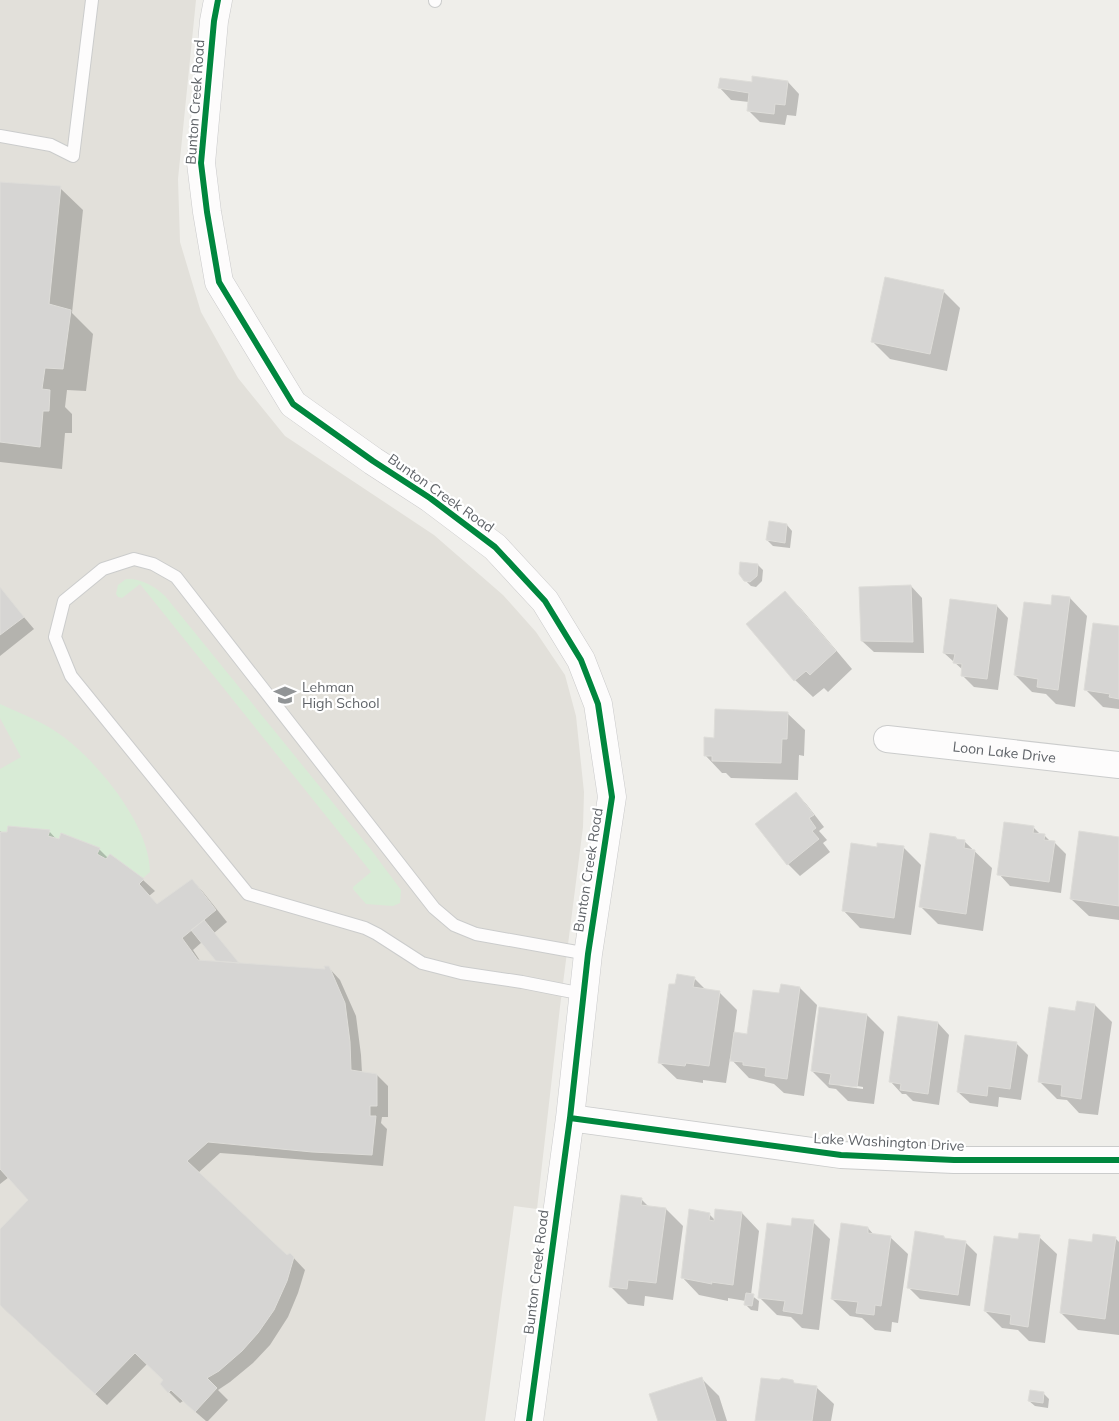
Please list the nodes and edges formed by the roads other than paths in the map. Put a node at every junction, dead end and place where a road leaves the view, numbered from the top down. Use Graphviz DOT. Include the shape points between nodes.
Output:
graph roads {
  1 [pos="92,0"];
  2 [pos="218,0"];
  3 [pos="0,136"];
  4 [pos="887,739"];
  5 [pos="1119,765"];
  6 [pos="588,954"];
  7 [pos="583,994"];
  8 [pos="570,1118"];
  9 [pos="1119,1160"];
  10 [pos="530,1421"];
  1 -- 3 [label="lane" via="73,156 51,145"];
  2 -- 6 [label="street, Bunton Creek Road" via="201,163 219,282 293,404 495,547 545,601 581,660 598,704 612,797"];
  4 -- 5 [label="street, Loon Lake Drive"];
  6 -- 7 [label="street, Bunton Creek Road"];
  6 -- 7 [label="lane" via="476,934 454,925 434,908 176,577 153,564 134,559 103,569 64,601 55,636 71,676 248,894 365,928 422,963"];
  7 -- 8 [label="street, Bunton Creek Road"];
  8 -- 9 [label="street, Lake Washington Drive" via="842,1155 954,1160"];
  8 -- 10 [label="street, Bunton Creek Road"];
}
